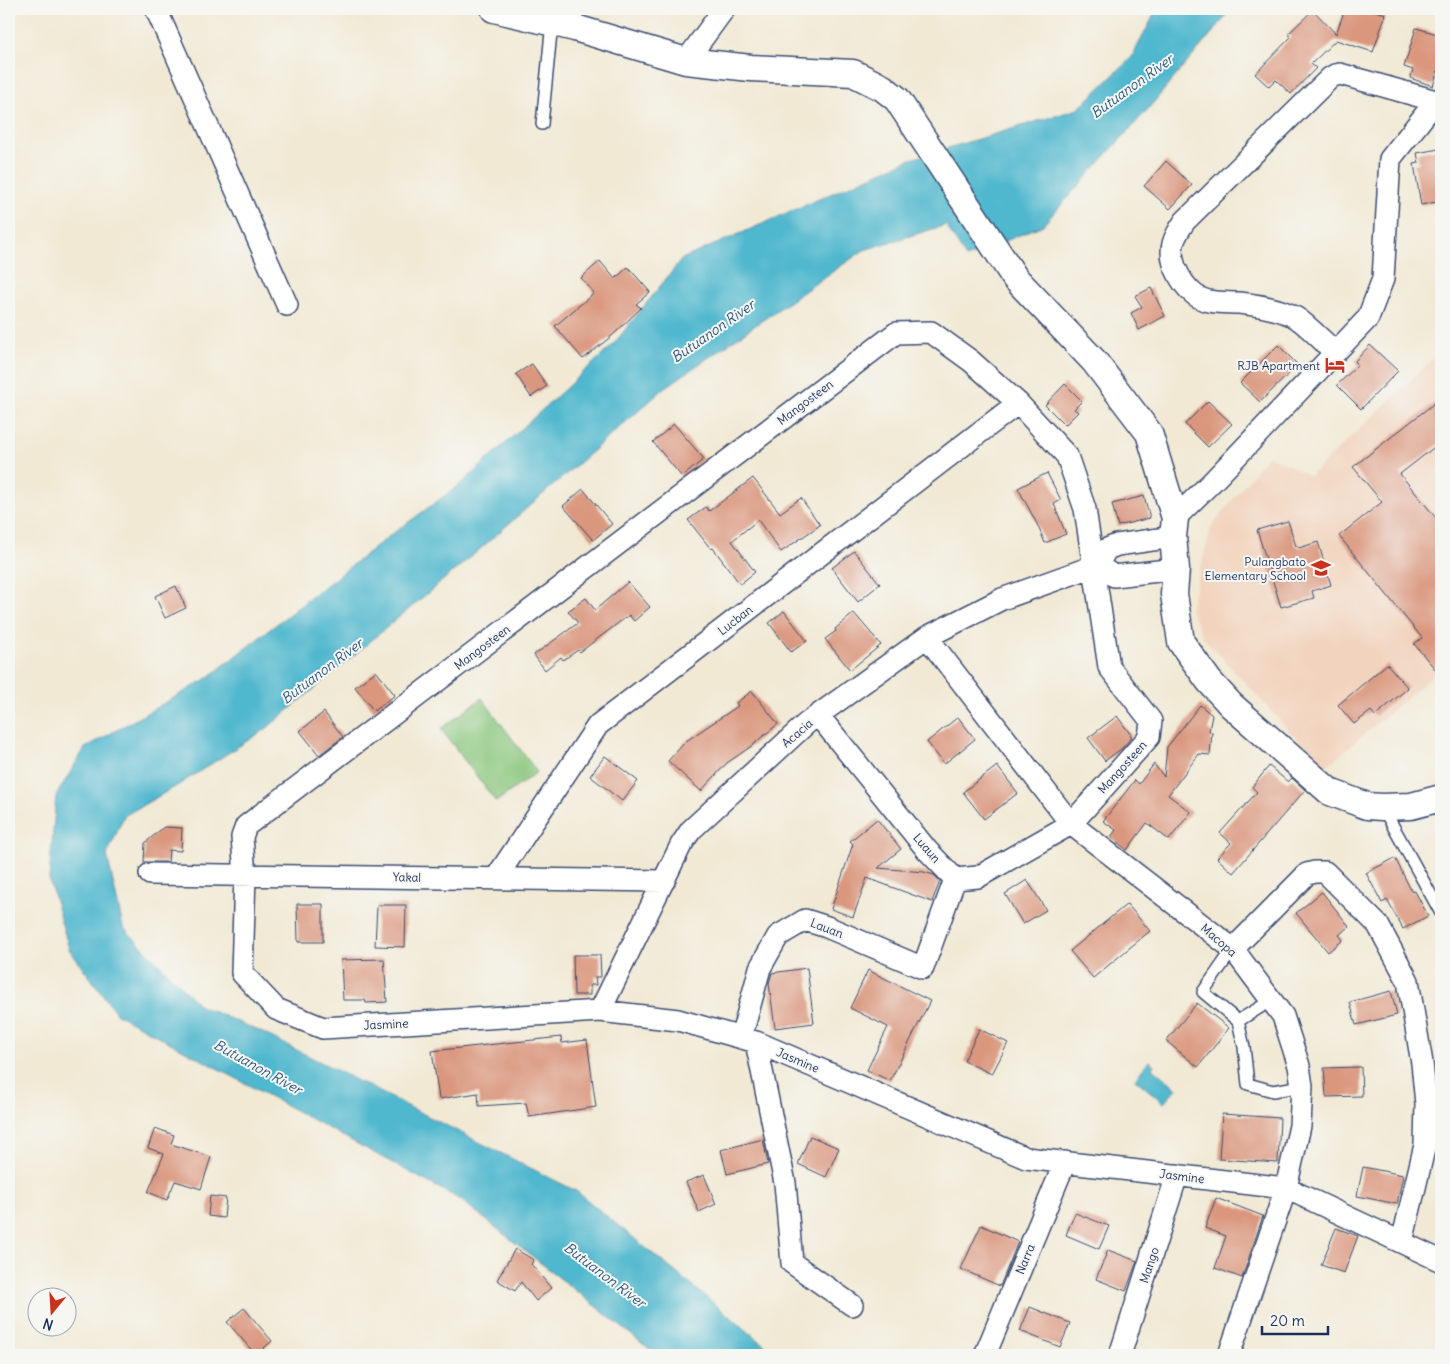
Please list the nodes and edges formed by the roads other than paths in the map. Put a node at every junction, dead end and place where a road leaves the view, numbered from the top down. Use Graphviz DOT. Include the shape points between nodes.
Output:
graph roads {
  1 [pos="156,9"];
  2 [pos="494,9"];
  3 [pos="724,9"];
  4 [pos="568,20"];
  5 [pos="686,61"];
  6 [pos="1439,101"];
  7 [pos="542,124"];
  8 [pos="287,305"];
  9 [pos="1335,352"];
  10 [pos="1018,403"];
  11 [pos="1174,527"];
  12 [pos="1095,566"];
  13 [pos="1176,569"];
  14 [pos="927,637"];
  15 [pos="818,715"];
  16 [pos="1441,798"];
  17 [pos="1382,807"];
  18 [pos="1071,824"];
  19 [pos="150,874"];
  20 [pos="244,875"];
  21 [pos="496,878"];
  22 [pos="955,879"];
  23 [pos="664,881"];
  24 [pos="1441,913"];
  25 [pos="1233,949"];
  26 [pos="1272,1000"];
  27 [pos="600,1011"];
  28 [pos="1238,1021"];
  29 [pos="748,1040"];
  30 [pos="1302,1086"];
  31 [pos="1065,1162"];
  32 [pos="1178,1175"];
  33 [pos="1286,1188"];
  34 [pos="1402,1242"];
  35 [pos="1441,1261"];
  36 [pos="852,1305"];
  37 [pos="985,1355"];
  38 [pos="1120,1355"];
  39 [pos="1229,1355"];
  1 -- 8 [label="street"];
  2 -- 4 [label="street"];
  3 -- 5 [label="street"];
  4 -- 5 [label="street"];
  4 -- 7 [label="lane"];
  5 -- 11 [label="street" via="854,73 897,99 1015,278 1094,361 1149,433"];
  6 -- 9 [label="street" via="1390,159 1382,279 1368,318"];
  6 -- 9 [label="street" via="1335,75 1185,222 1173,241 1171,256 1177,271 1195,295 1208,301 1271,309 1294,317"];
  9 -- 11 [label="street"];
  10 -- 12 [label="street, Mangosteen" via="1067,456 1084,509"];
  10 -- 20 [label="street, Mangosteen" via="971,361 931,332 896,333 246,826 242,838"];
  10 -- 21 [label="street, Lucban" via="598,726"];
  11 -- 12 [label="street" via="1107,549"];
  11 -- 13 [label="street"];
  12 -- 13 [label="street" via="1114,576"];
  12 -- 14 [label="street, Acacia" via="1002,599"];
  12 -- 18 [label="street, Mangosteen" via="1109,667 1151,721 1149,736"];
  13 -- 17 [label="street" via="1174,594 1180,642 1209,682 1330,792 1367,806"];
  14 -- 15 [label="street, Acacia"];
  14 -- 18 [label="street, Macopa"];
  15 -- 22 [label="street, Luaun" via="927,850"];
  15 -- 23 [label="street, Acacia" via="691,830"];
  16 -- 17 [label="street" via="1411,806"];
  17 -- 24 [label="lane"];
  18 -- 22 [label="street" via="978,876"];
  18 -- 25 [label="street, Macopa"];
  19 -- 20 [label="street, Yakal"];
  20 -- 21 [label="street, Yakal"];
  20 -- 27 [label="street, Jasmine" via="242,973 276,1009 323,1028"];
  21 -- 23 [label="street, Yakal"];
  22 -- 29 [label="street, Lauan" via="923,968 805,920 778,936 760,968"];
  23 -- 27 [label="street, Acacia"];
  25 -- 26 [label="street, Macopa"];
  25 -- 28 [label="lane" via="1203,992"];
  25 -- 34 [label="street" via="1307,874 1316,872 1325,872 1378,925 1408,981 1426,1104 1425,1146"];
  26 -- 28 [label="lane"];
  26 -- 30 [label="street, Macopa" via="1283,1016"];
  27 -- 29 [label="street, Jasmine" via="678,1020"];
  28 -- 30 [label="lane" via="1248,1084 1273,1091"];
  29 -- 31 [label="street, Jasmine" via="1026,1158"];
  29 -- 36 [label="street" via="785,1184 792,1263"];
  30 -- 33 [label="street, Macopa" via="1300,1126"];
  31 -- 32 [label="street, Jasmine"];
  31 -- 37 [label="street, Narra"];
  32 -- 33 [label="street, Jasmine"];
  32 -- 38 [label="street, Mango"];
  33 -- 34 [label="street, Jasmine"];
  33 -- 39 [label="street, Macopa"];
  34 -- 35 [label="street, Jasmine"];
}
